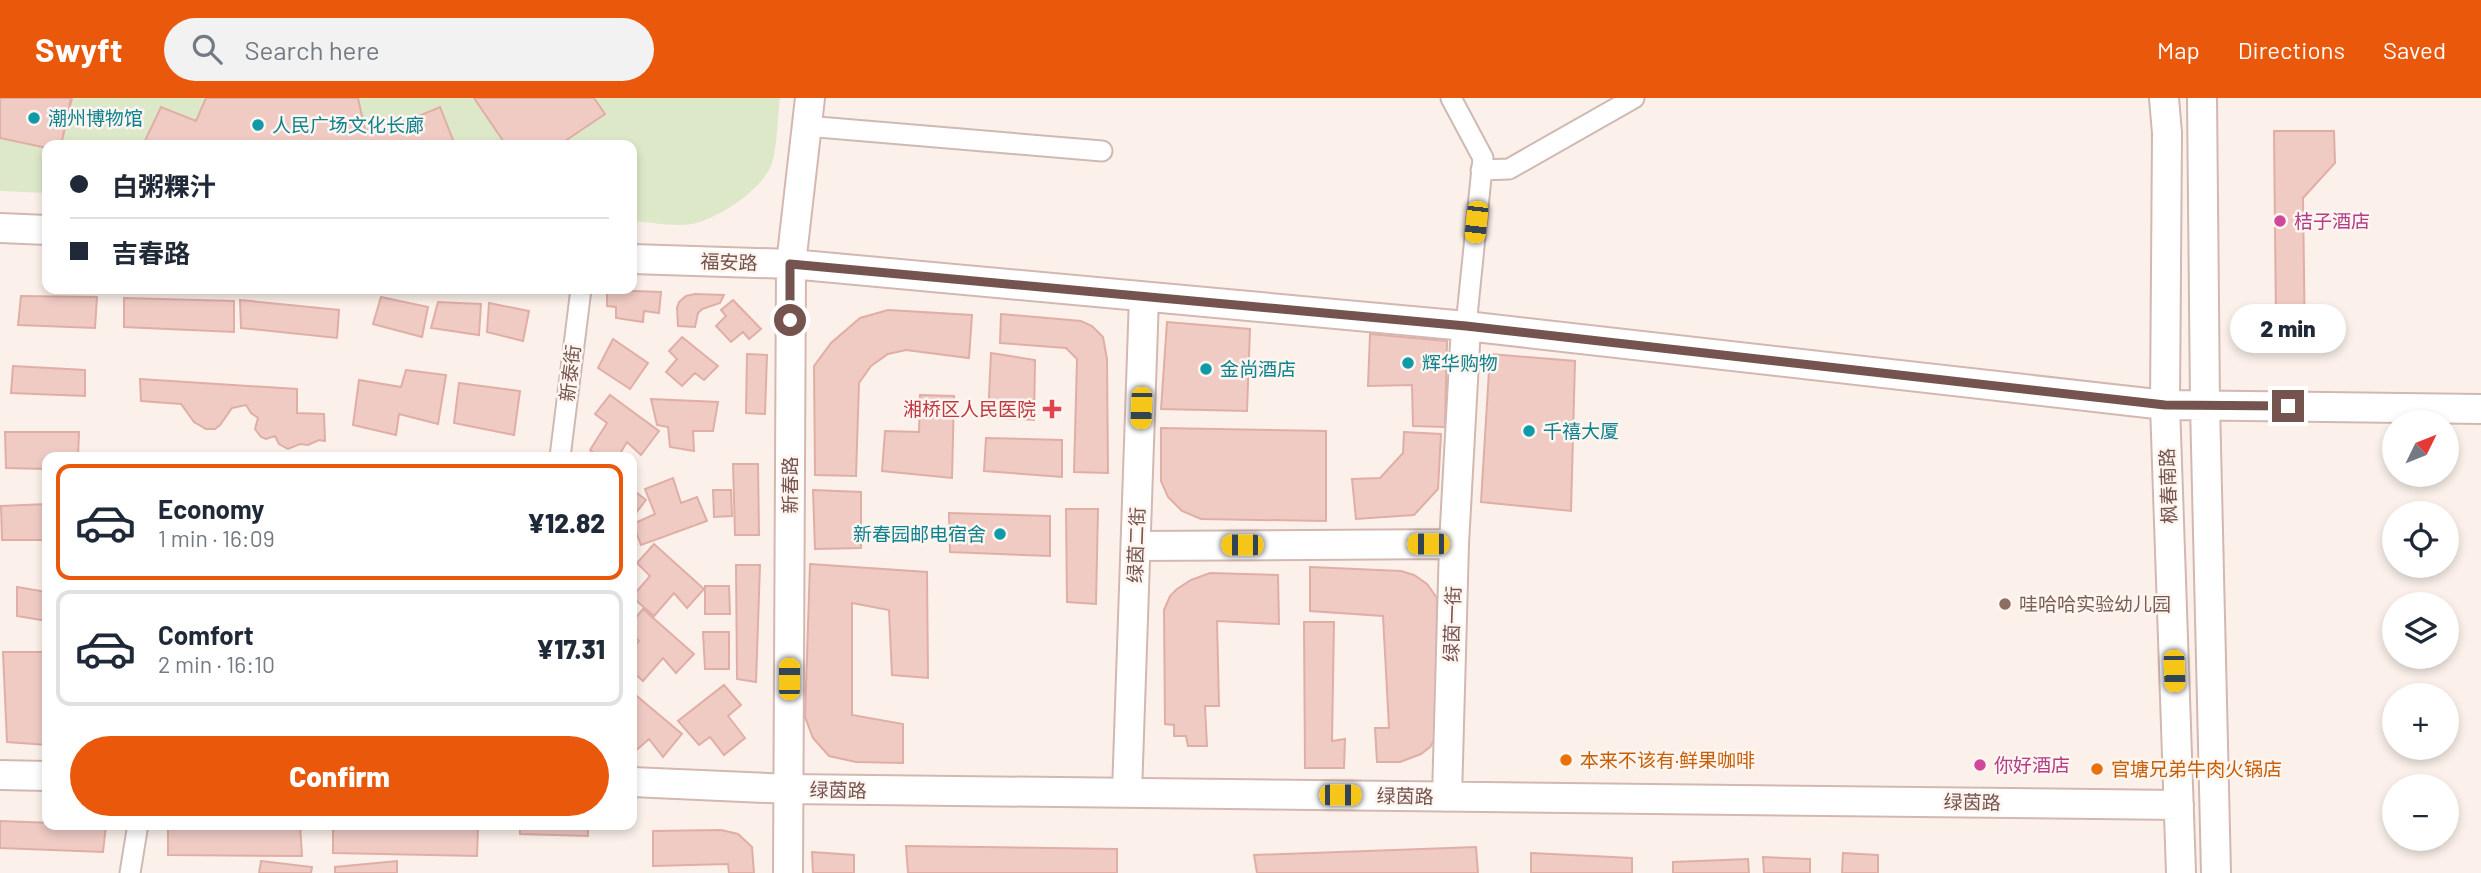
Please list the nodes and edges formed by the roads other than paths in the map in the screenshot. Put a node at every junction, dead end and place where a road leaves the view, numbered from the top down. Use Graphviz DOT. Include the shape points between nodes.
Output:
graph roads {
  1 [pos="810,98"];
  2 [pos="1451,98"];
  3 [pos="1634,98"];
  4 [pos="2164,98"];
  5 [pos="2202,98"];
  6 [pos="806,126"];
  7 [pos="1102,151"];
  8 [pos="1481,170"];
  9 [pos="0,228"];
  10 [pos="42,230"];
  11 [pos="637,259"];
  12 [pos="790,264"];
  13 [pos="580,294"];
  14 [pos="1144,297"];
  15 [pos="1466,326"];
  16 [pos="2205,404"];
  17 [pos="2165,405"];
  18 [pos="2481,410"];
  19 [pos="560,452"];
  20 [pos="1454,544"];
  21 [pos="1136,546"];
  22 [pos="0,775"];
  23 [pos="42,776"];
  24 [pos="637,782"];
  25 [pos="789,789"];
  26 [pos="1127,793"];
  27 [pos="1447,797"];
  28 [pos="2179,804"];
  29 [pos="137,830"];
  30 [pos="130,873"];
  31 [pos="788,873"];
  32 [pos="2181,873"];
  33 [pos="2216,873"];
  1 -- 6 [label="street, 新春路"];
  2 -- 8 [label="street" via="1483,158"];
  3 -- 8 [label="street" via="1509,169"];
  4 -- 17 [label="street, 枫春南路"];
  5 -- 16 [label="street, 枫春南路"];
  6 -- 7 [label="street"];
  6 -- 12 [label="street, 新春路"];
  8 -- 15 [label="street"];
  9 -- 10 [label="street"];
  11 -- 12 [label="street, 福安路"];
  12 -- 14 [label="street, 福安路"];
  12 -- 25 [label="street, 新春路"];
  13 -- 19 [label="street, 新泰街"];
  14 -- 15 [label="street, 福安路"];
  14 -- 21 [label="street, 绿茵二街"];
  15 -- 17 [label="street, 福安路"];
  15 -- 20 [label="street, 绿茵一街"];
  16 -- 17 [label="street, 福安路"];
  16 -- 18 [label="street, 福安路"];
  16 -- 33 [label="street, 枫春南路"];
  17 -- 28 [label="street, 枫春南路"];
  20 -- 21 [label="street"];
  20 -- 27 [label="street, 绿茵一街"];
  21 -- 26 [label="street, 绿茵二街"];
  22 -- 23 [label="street"];
  24 -- 25 [label="street, 绿茵路"];
  25 -- 26 [label="street, 绿茵路"];
  25 -- 31 [label="street, 新春路"];
  26 -- 27 [label="street, 绿茵路"];
  27 -- 28 [label="street, 绿茵路"];
  28 -- 32 [label="street, 枫春南路"];
  29 -- 30 [label="street"];
}
